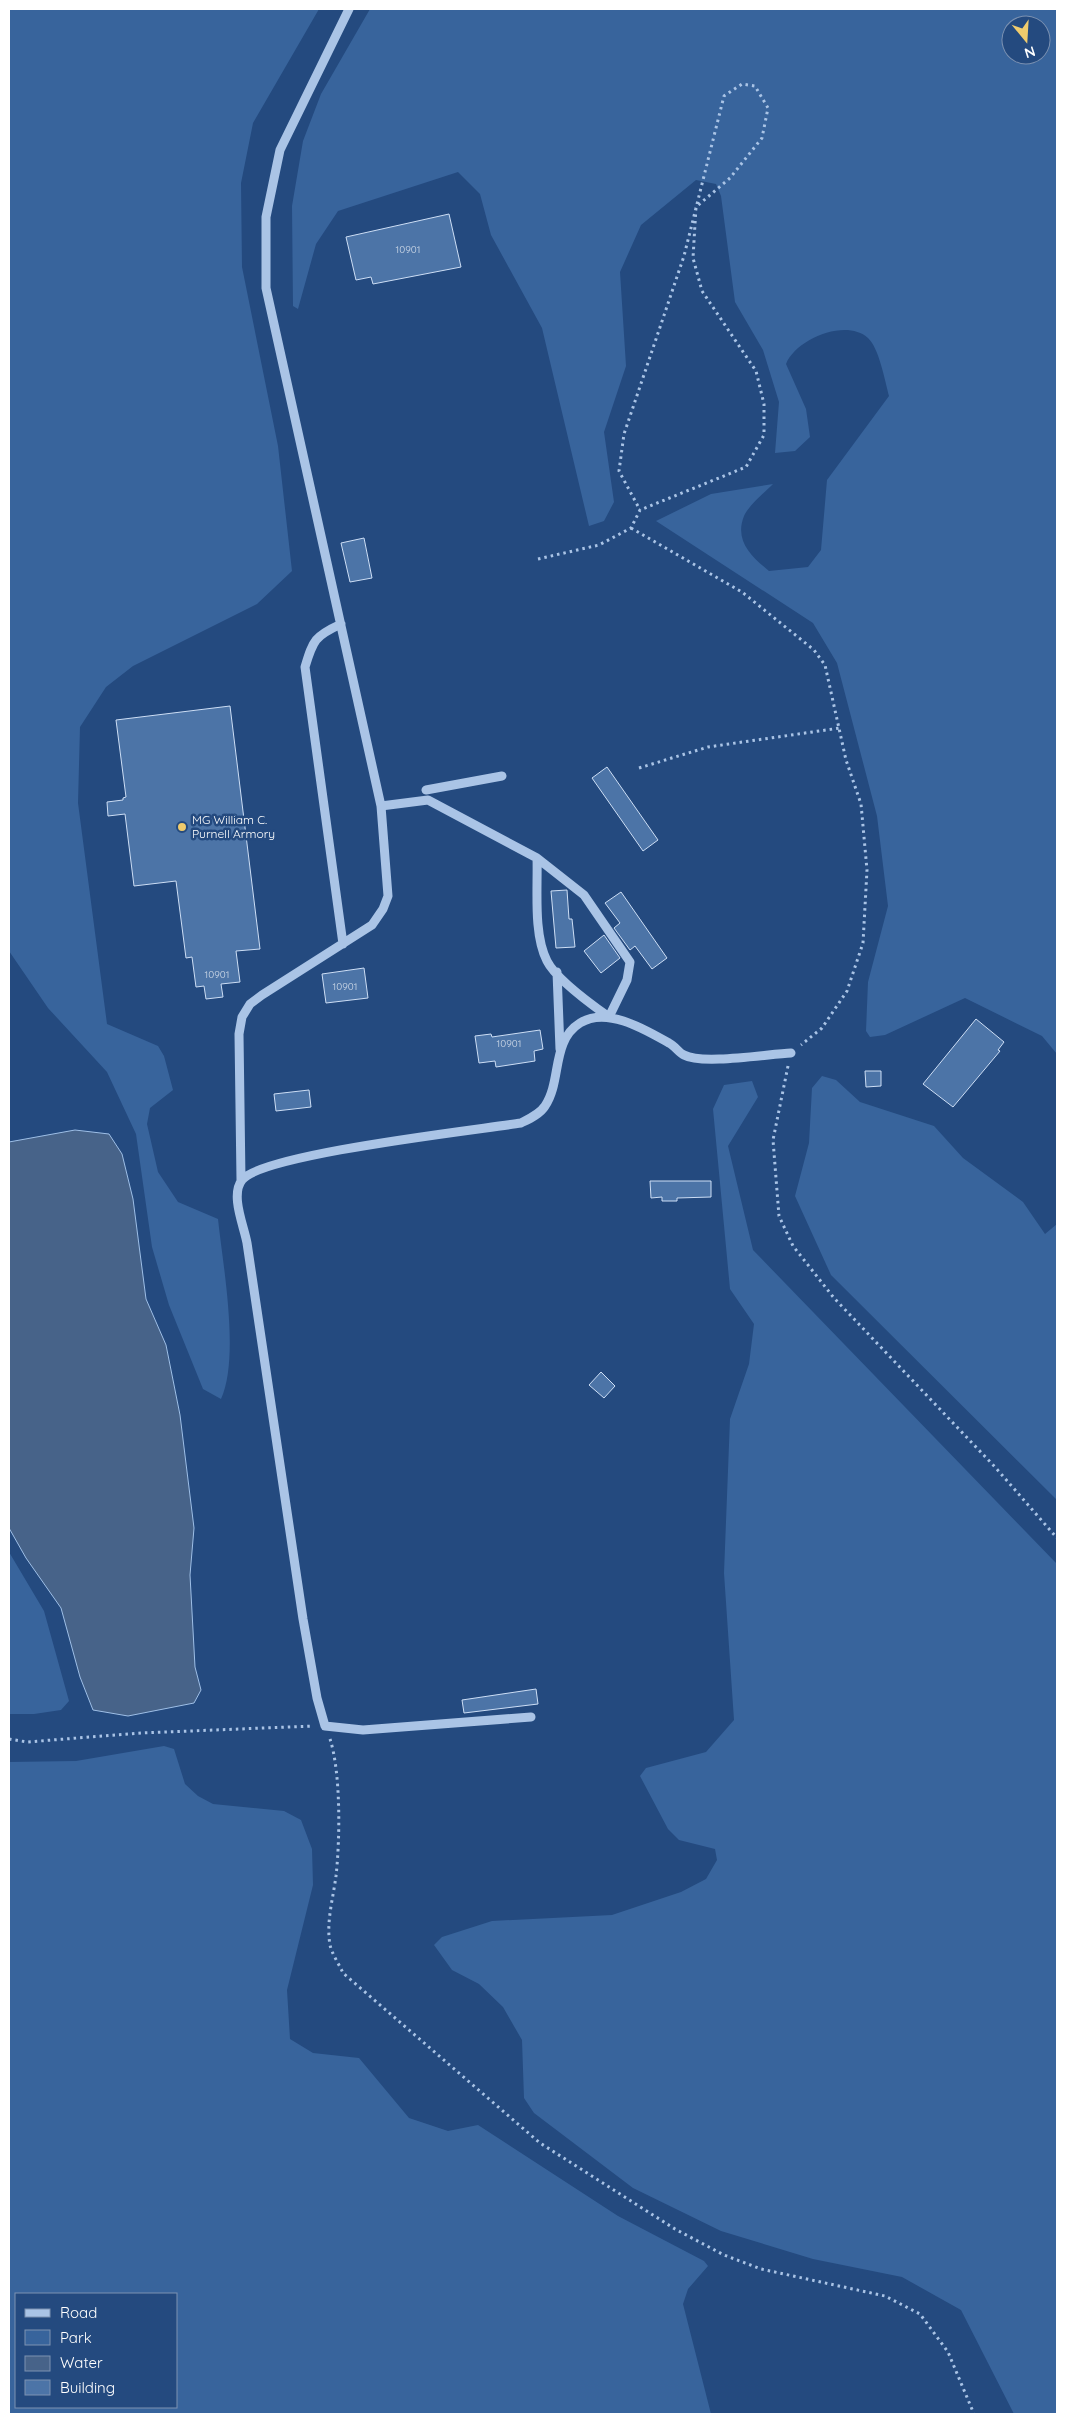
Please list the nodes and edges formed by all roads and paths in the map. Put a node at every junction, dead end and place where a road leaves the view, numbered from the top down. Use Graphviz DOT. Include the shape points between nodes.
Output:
graph roads {
  1 [pos="350,9"];
  2 [pos="696,207"];
  3 [pos="640,510"];
  4 [pos="632,528"];
  5 [pos="538,559"];
  6 [pos="340,624"];
  7 [pos="840,728"];
  8 [pos="639,768"];
  9 [pos="502,776"];
  10 [pos="426,790"];
  11 [pos="381,806"];
  12 [pos="537,858"];
  13 [pos="343,944"];
  14 [pos="557,972"];
  15 [pos="609,1017"];
  16 [pos="560,1050"];
  17 [pos="791,1052"];
  18 [pos="241,1180"];
  19 [pos="1057,1538"];
  20 [pos="531,1717"];
  21 [pos="325,1726"];
  22 [pos="9,1739"];
  23 [pos="974,2414"];
  1 -- 6 [label="lane" via="280,150 266,217 266,288"];
  2 -- 2 [label="path" via="724,96 742,84 754,86 768,108 762,138 730,178"];
  2 -- 3 [label="path" via="684,256 624,434 619,471"];
  2 -- 3 [label="path" via="693,258 702,291 756,372 764,404 764,435 746,467"];
  3 -- 4 [label="path"];
  4 -- 5 [label="path" via="599,545"];
  4 -- 7 [label="path" via="742,592 814,650 825,665"];
  6 -- 11 [label="lane"];
  6 -- 13 [label="lane" via="321,633 311,647 305,667"];
  7 -- 8 [label="path" via="708,747"];
  7 -- 17 [label="path" via="846,760 861,804 867,870 863,943 847,991 822,1028"];
  9 -- 10 [label="lane"];
  11 -- 12 [label="lane" via="428,800"];
  11 -- 13 [label="lane" via="388,896 384,909 372,925"];
  12 -- 14 [label="lane" via="540,941 547,962"];
  12 -- 15 [label="lane" via="584,895 630,962 627,980"];
  13 -- 18 [label="lane" via="262,995 250,1004 242,1017 237,1056"];
  14 -- 15 [label="lane" via="581,997"];
  14 -- 16 [label="lane"];
  15 -- 16 [label="lane" via="580,1023"];
  15 -- 17 [label="lane" via="671,1044 685,1056 711,1059"];
  16 -- 18 [label="lane" via="545,1107 520,1124 298,1158 250,1173"];
  17 -- 19 [label="path" via="773,1140 779,1216 793,1246 834,1298 995,1467"];
  18 -- 21 [label="lane" via="237,1197 247,1242 303,1619"];
  20 -- 21 [label="lane" via="363,1730"];
  21 -- 22 [label="path" via="141,1733 27,1742"];
  21 -- 23 [label="path" via="333,1750 338,1791 336,1874 328,1924 330,1946 343,1973 540,2143 675,2229 724,2255 761,2268 885,2296 920,2314 948,2352"];
}
